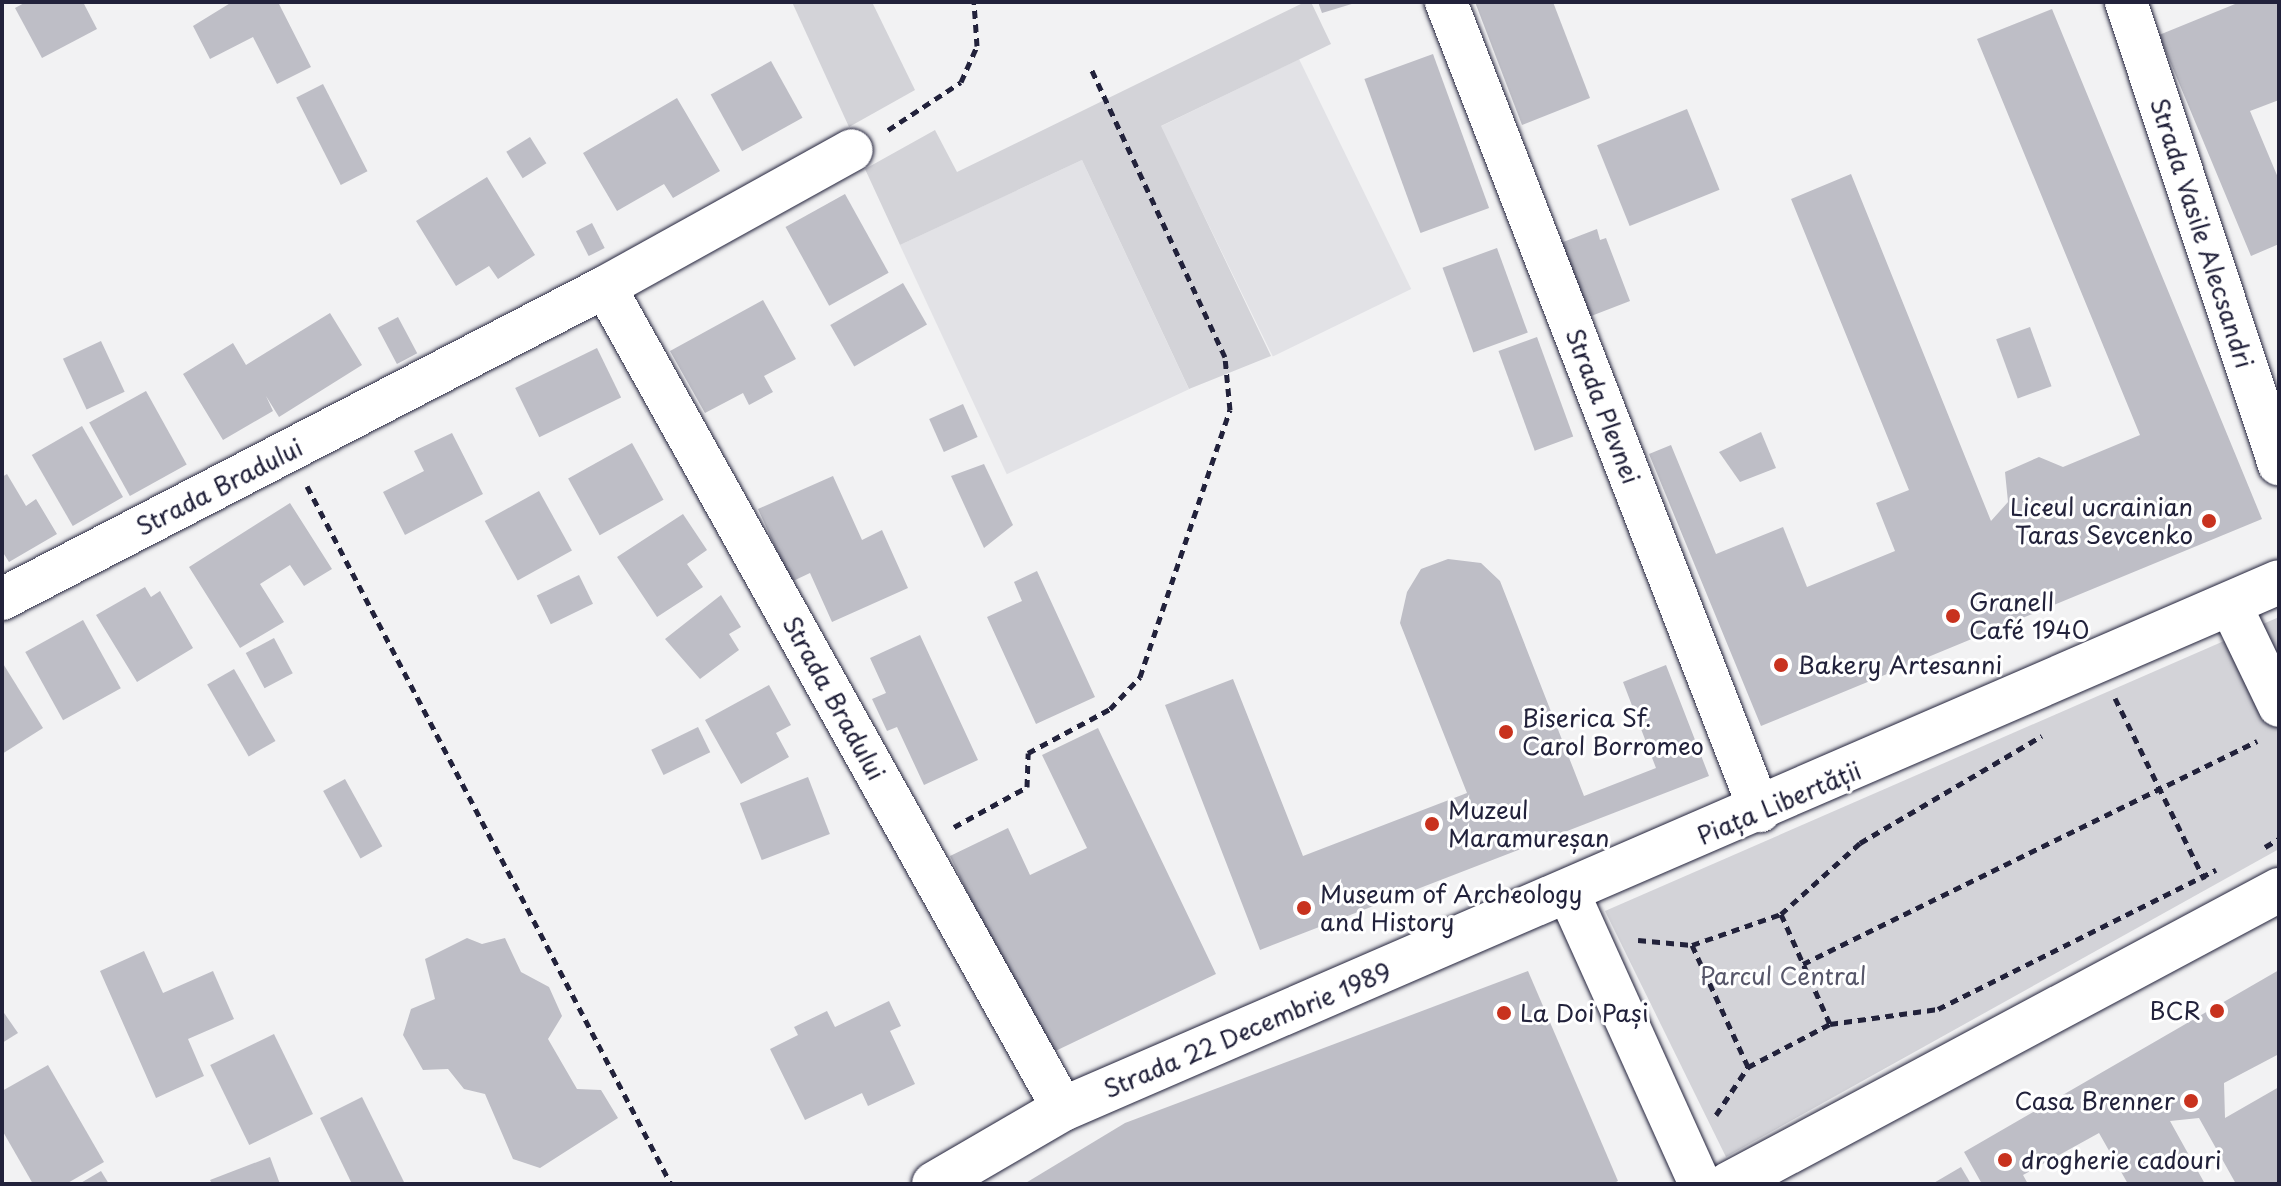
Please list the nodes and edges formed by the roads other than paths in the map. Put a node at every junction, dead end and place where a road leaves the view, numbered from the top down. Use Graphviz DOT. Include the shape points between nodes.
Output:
graph roads {
  1 [pos="1446,2"];
  2 [pos="2126,2"];
  3 [pos="852,150"];
  4 [pos="605,287"];
  5 [pos="2279,464"];
  6 [pos="2279,582"];
  7 [pos="2,599"];
  8 [pos="2230,604"];
  9 [pos="2272,722"];
  10 [pos="1760,811"];
  11 [pos="2279,890"];
  12 [pos="1569,894"];
  13 [pos="1063,1109"];
  14 [pos="1693,1171"];
  15 [pos="934,1184"];
  16 [pos="1729,1184"];
  1 -- 10 [label="street, Strada Plevnei"];
  2 -- 5 [label="street, Strada Vasile Alecsandri"];
  3 -- 4 [label="street, Strada Bradului"];
  4 -- 7 [label="street, Strada Bradului"];
  4 -- 13 [label="street, Strada Bradului"];
  6 -- 8 [label="main road, Piața Libertății"];
  8 -- 9 [label="street"];
  8 -- 10 [label="main road, Piața Libertății"];
  10 -- 12 [label="main road, Piața Libertății"];
  11 -- 16 [label="main road"];
  12 -- 13 [label="main road, Strada 22 Decembrie 1989"];
  12 -- 14 [label="street"];
  13 -- 15 [label="main road, Strada 22 Decembrie 1989"];
}
